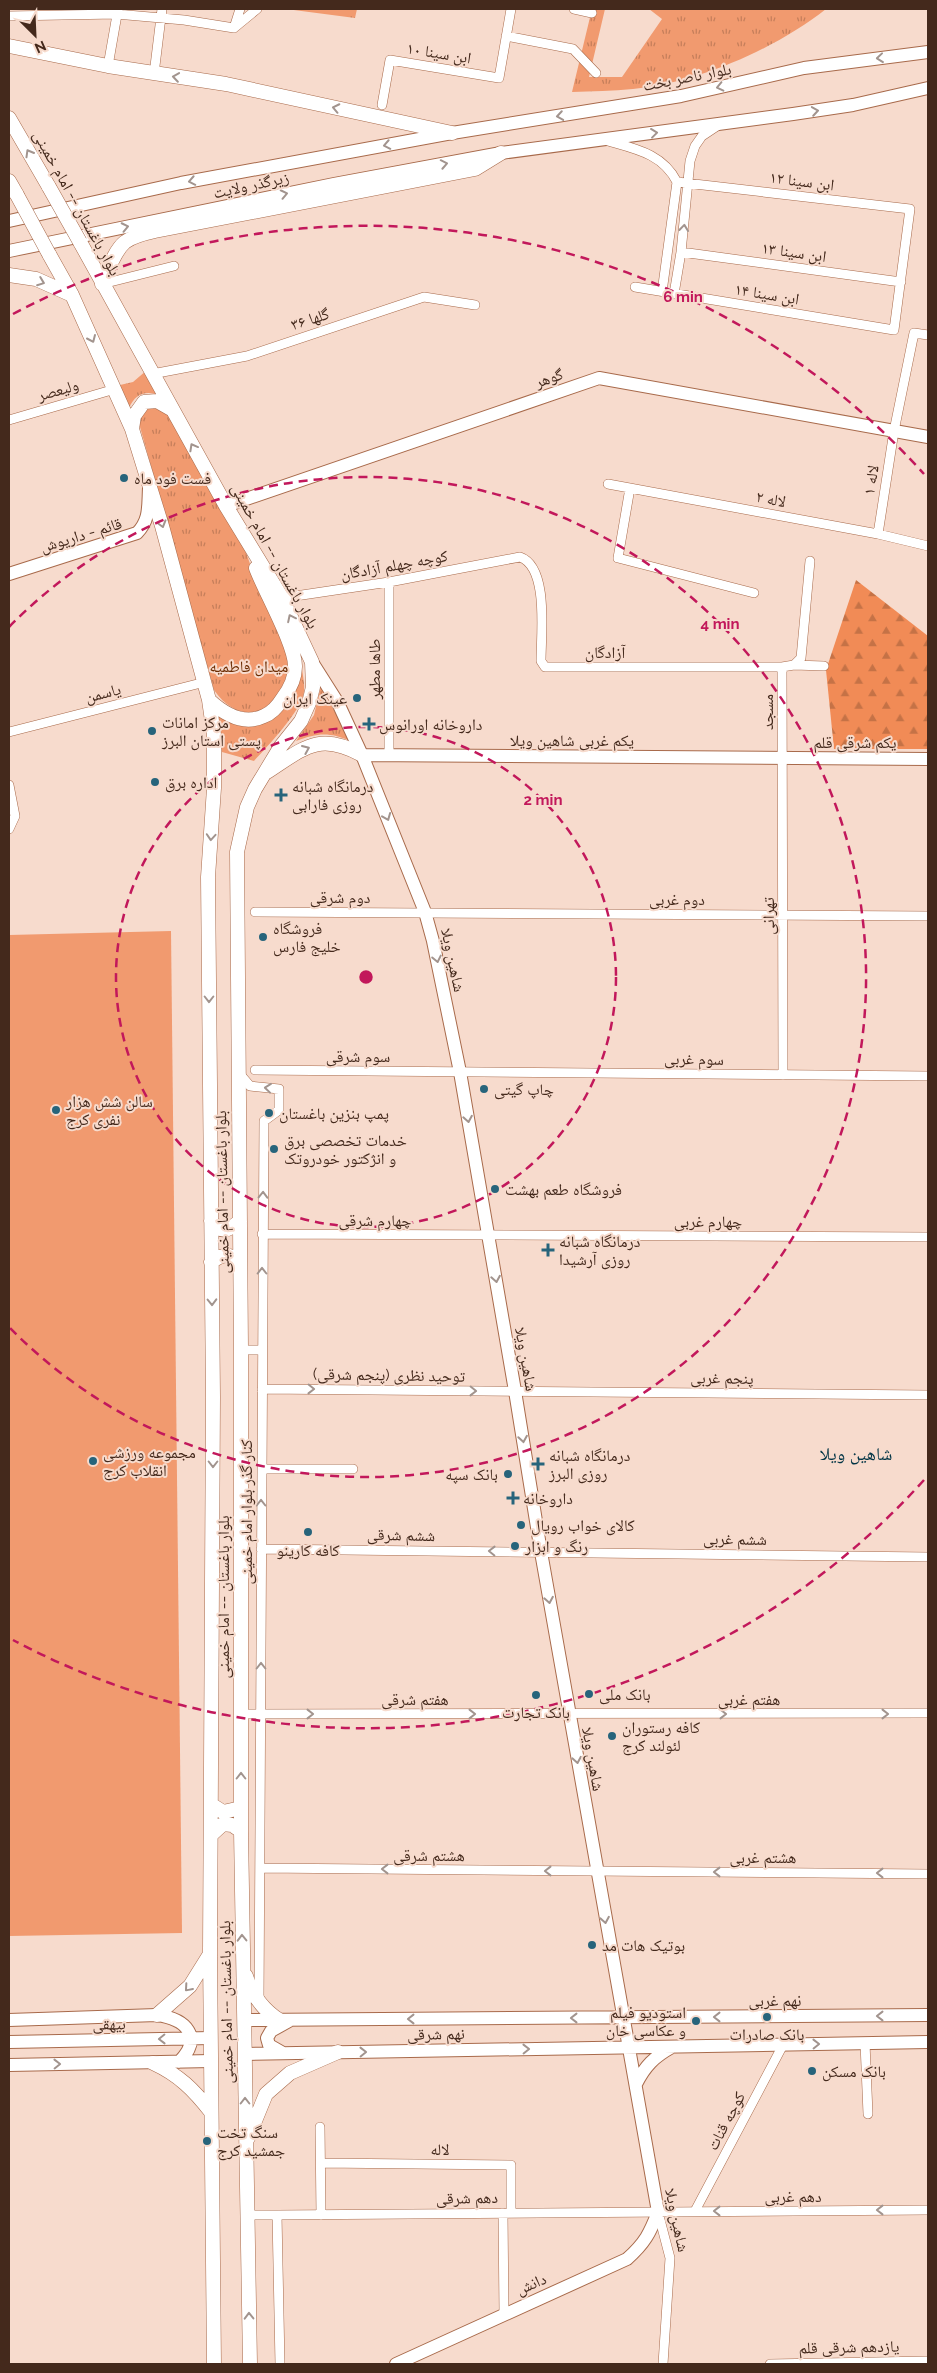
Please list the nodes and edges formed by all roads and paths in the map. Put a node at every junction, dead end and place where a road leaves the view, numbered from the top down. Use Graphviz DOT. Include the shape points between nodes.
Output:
graph roads {
  1 [pos="162,9"];
  2 [pos="240,9"];
  3 [pos="257,9"];
  4 [pos="510,9"];
  5 [pos="574,9"];
  6 [pos="117,12"];
  7 [pos="592,13"];
  8 [pos="9,16"];
  9 [pos="160,19"];
  10 [pos="234,28"];
  11 [pos="506,36"];
  12 [pos="9,46"];
  13 [pos="928,52"];
  14 [pos="108,66"];
  15 [pos="596,73"];
  16 [pos="154,74"];
  17 [pos="928,88"];
  18 [pos="382,105"];
  19 [pos="9,118"];
  20 [pos="717,125"];
  21 [pos="452,133"];
  22 [pos="603,139"];
  23 [pos="501,153"];
  24 [pos="9,181"];
  25 [pos="677,182"];
  26 [pos="689,182"];
  27 [pos="9,221"];
  28 [pos="9,251"];
  29 [pos="682,252"];
  30 [pos="174,266"];
  31 [pos="9,275"];
  32 [pos="902,282"];
  33 [pos="102,284"];
  34 [pos="634,287"];
  35 [pos="662,292"];
  36 [pos="674,294"];
  37 [pos="72,295"];
  38 [pos="475,304"];
  39 [pos="928,335"];
  40 [pos="152,374"];
  41 [pos="116,389"];
  42 [pos="172,410"];
  43 [pos="9,420"];
  44 [pos="132,429"];
  45 [pos="894,431"];
  46 [pos="928,437"];
  47 [pos="149,481"];
  48 [pos="608,484"];
  49 [pos="630,488"];
  50 [pos="226,506"];
  51 [pos="878,534"];
  52 [pos="249,544"];
  53 [pos="928,546"];
  54 [pos="512,557"];
  55 [pos="810,561"];
  56 [pos="9,574"];
  57 [pos="389,582"];
  58 [pos="754,594"];
  59 [pos="282,598"];
  60 [pos="312,662"];
  61 [pos="797,662"];
  62 [pos="824,666"];
  63 [pos="782,667"];
  64 [pos="204,682"];
  65 [pos="210,700"];
  66 [pos="9,732"];
  67 [pos="362,756"];
  68 [pos="389,756"];
  69 [pos="782,758"];
  70 [pos="928,758"];
  71 [pos="264,774"];
  72 [pos="9,785"];
  73 [pos="9,829"];
  74 [pos="255,912"];
  75 [pos="425,912"];
  76 [pos="783,915"];
  77 [pos="928,916"];
  78 [pos="255,1070"];
  79 [pos="238,1072"];
  80 [pos="460,1072"];
  81 [pos="783,1075"];
  82 [pos="928,1076"];
  83 [pos="240,1220"];
  84 [pos="211,1221"];
  85 [pos="262,1234"];
  86 [pos="488,1235"];
  87 [pos="928,1237"];
  88 [pos="212,1262"];
  89 [pos="240,1262"];
  90 [pos="241,1350"];
  91 [pos="262,1350"];
  92 [pos="262,1389"];
  93 [pos="516,1391"];
  94 [pos="928,1395"];
  95 [pos="262,1469"];
  96 [pos="353,1469"];
  97 [pos="261,1549"];
  98 [pos="540,1552"];
  99 [pos="928,1557"];
  100 [pos="240,1714"];
  101 [pos="261,1714"];
  102 [pos="569,1714"];
  103 [pos="928,1714"];
  104 [pos="212,1805"];
  105 [pos="241,1808"];
  106 [pos="240,1830"];
  107 [pos="212,1834"];
  108 [pos="260,1868"];
  109 [pos="597,1871"];
  110 [pos="928,1874"];
  111 [pos="210,1953"];
  112 [pos="243,1965"];
  113 [pos="259,2003"];
  114 [pos="157,2015"];
  115 [pos="928,2015"];
  116 [pos="623,2018"];
  117 [pos="9,2020"];
  118 [pos="244,2020"];
  119 [pos="285,2020"];
  120 [pos="211,2038"];
  121 [pos="190,2039"];
  122 [pos="9,2042"];
  123 [pos="928,2042"];
  124 [pos="865,2043"];
  125 [pos="783,2045"];
  126 [pos="673,2046"];
  127 [pos="628,2047"];
  128 [pos="338,2052"];
  129 [pos="283,2053"];
  130 [pos="245,2054"];
  131 [pos="211,2061"];
  132 [pos="179,2062"];
  133 [pos="153,2063"];
  134 [pos="9,2065"];
  135 [pos="636,2084"];
  136 [pos="211,2112"];
  137 [pos="868,2114"];
  138 [pos="320,2127"];
  139 [pos="245,2143"];
  140 [pos="321,2163"];
  141 [pos="928,2210"];
  142 [pos="695,2211"];
  143 [pos="658,2212"];
  144 [pos="507,2213"];
  145 [pos="248,2215"];
  146 [pos="277,2215"];
  147 [pos="321,2215"];
  148 [pos="504,2314"];
  149 [pos="928,2361"];
  150 [pos="214,2364"];
  151 [pos="250,2364"];
  152 [pos="280,2364"];
  153 [pos="396,2364"];
  154 [pos="663,2364"];
  155 [pos="772,2364"];
  1 -- 9 [label="street"];
  2 -- 10 [label="street"];
  3 -- 10 [label="street"];
  4 -- 11 [label="street"];
  5 -- 7 [label="street"];
  6 -- 8 [label="street"];
  6 -- 9 [label="street"];
  6 -- 14 [label="street"];
  9 -- 10 [label="street"];
  9 -- 16 [label="street"];
  11 -- 15 [label="street" via="573,48"];
  11 -- 18 [label="street, ابن سینا ۱۰" via="499,78 390,60"];
  12 -- 14 [label="main road"];
  13 -- 21 [label="street, بلوار ناصر بخت, one-way" via="804,68 681,96"];
  14 -- 16 [label="main road"];
  21 -- 16 [label="main road, one-way" via="226,84"];
  20 -- 17 [label="street, one-way" via="853,105"];
  33 -- 19 [label="main road, بلوار باغستان -- امام خمینی, one-way, bridge"];
  22 -- 20 [label="street, one-way"];
  20 -- 26 [label="street" via="695,146"];
  21 -- 27 [label="street, زیرگذر ولایت, one-way" via="181,183"];
  22 -- 23 [label="street"];
  22 -- 25 [label="street" via="660,159"];
  28 -- 23 [label="street, زیرگذر ولایت, one-way"];
  23 -- 33 [label="main road" via="474,169 146,233 125,242"];
  24 -- 37 [label="main road, بلوار باغستان -- امام خمینی, bridge"];
  25 -- 26 [label="street, ابن سینا ۱۲"];
  25 -- 35 [label="street"];
  29 -- 26 [label="street, one-way"];
  26 -- 32 [label="street, ابن سینا ۱۲" via="910,209"];
  29 -- 32 [label="street, ابن سینا ۱۳"];
  29 -- 36 [label="street"];
  30 -- 33 [label="street"];
  31 -- 37 [label="main road, one-way" via="36,279"];
  32 -- 36 [label="street, ابن سینا ۱۴" via="894,330"];
  33 -- 40 [label="main road, بلوار باغستان -- امام خمینی"];
  34 -- 35 [label="street, ابن سینا ۱۴"];
  35 -- 36 [label="street, ابن سینا ۱۴"];
  37 -- 41 [label="main road, بلوار باغستان -- امام خمینی, one-way"];
  38 -- 40 [label="street, ۳۶ گلها" via="424,297 247,356"];
  39 -- 45 [label="street, لاله ۱" via="914,333"];
  40 -- 42 [label="main road, بلوار باغستان -- امام خمینی"];
  41 -- 43 [label="street, ولیعصر"];
  41 -- 44 [label="main road, بلوار باغستان -- امام خمینی"];
  42 -- 44 [label="main road" via="157,401 144,402 134,416"];
  50 -- 42 [label="main road, بلوار باغستان -- امام خمینی, one-way"];
  44 -- 47 [label="main road, بلوار باغستان -- امام خمینی"];
  45 -- 46 [label="street, گوهر"];
  45 -- 50 [label="street, گوهر" via="599,378"];
  45 -- 51 [label="street, لاله ۱"];
  47 -- 56 [label="street, قائم - داریوش" via="148,516 137,533"];
  47 -- 64 [label="main road, بلوار باغستان -- امام خمینی, one-way"];
  48 -- 49 [label="street, لاله ۲"];
  49 -- 51 [label="street, لاله ۲"];
  49 -- 58 [label="street" via="618,558"];
  50 -- 52 [label="main road, بلوار باغستان -- امام خمینی"];
  51 -- 53 [label="street, لاله ۲"];
  52 -- 59 [label="main road, بلوار باغستان -- امام خمینی"];
  52 -- 65 [label="main road" via="262,586 294,654 296,667 292,682 277,707 265,716 240,719 223,712"];
  54 -- 57 [label="street, کوچه چهلم آزادگان"];
  54 -- 63 [label="street, آزادگان" via="529,561 538,578 541,660 545,667"];
  55 -- 61 [label="street"];
  57 -- 59 [label="street, کوچه چهلم آزادگان"];
  57 -- 68 [label="street, طاها مطهر"];
  60 -- 59 [label="main road, بلوار باغستان -- امام خمینی, one-way"];
  60 -- 67 [label="street, شاهین ویلا" via="338,703"];
  60 -- 71 [label="main road, بلوار باغستان -- امام خمینی" via="310,703"];
  61 -- 62 [label="street, آزادگان"];
  61 -- 63 [label="street, آزادگان"];
  63 -- 69 [label="street, مسجد"];
  64 -- 65 [label="main road, بلوار باغستان -- امام خمینی"];
  64 -- 66 [label="street, یاسمن"];
  65 -- 84 [label="main road, بلوار باغستان -- امام خمینی, one-way" via="214,754 208,877"];
  67 -- 68 [label="street, یکم غربی شاهین ویلا"];
  71 -- 67 [label="main road, one-way" via="300,750 318,744 334,743"];
  67 -- 75 [label="street, شاهین ویلا, one-way"];
  68 -- 69 [label="street, یکم غربی شاهین ویلا"];
  69 -- 70 [label="street, یکم شرقی قلم"];
  69 -- 76 [label="street, تهرانی"];
  71 -- 79 [label="main road, بلوار باغستان -- امام خمینی" via="247,807 237,852"];
  72 -- 73 [label="street" via="15,816"];
  74 -- 75 [label="street, دوم شرقی"];
  75 -- 76 [label="street, دوم غربی"];
  75 -- 80 [label="street, شاهین ویلا, one-way"];
  76 -- 77 [label="street, دوم غربی"];
  76 -- 81 [label="street, تهرانی"];
  78 -- 80 [label="street, سوم شرقی"];
  79 -- 83 [label="main road, بلوار باغستان -- امام خمینی"];
  85 -- 79 [label="street, کنار گذر بلوار امام خمینی, one-way" via="264,1122 279,1110 278,1089 250,1086"];
  80 -- 81 [label="street, سوم غربی"];
  80 -- 86 [label="street, شاهین ویلا, one-way"];
  81 -- 82 [label="street, سوم غربی"];
  83 -- 84 [label="main road" via="231,1229 224,1230 216,1228"];
  83 -- 89 [label="main road, بلوار باغستان -- امام خمینی"];
  84 -- 88 [label="main road, بلوار باغستان -- امام خمینی"];
  85 -- 86 [label="street, چهارم شرقی"];
  91 -- 85 [label="street, کنار گذر بلوار امام خمینی, one-way"];
  86 -- 87 [label="street, چهارم غربی"];
  86 -- 93 [label="street, شاهین ویلا, one-way"];
  88 -- 89 [label="main road" via="231,1255"];
  88 -- 104 [label="main road, بلوار باغستان -- امام خمینی, one-way"];
  89 -- 90 [label="main road, بلوار باغستان -- امام خمینی"];
  90 -- 91 [label="street"];
  90 -- 100 [label="main road, بلوار باغستان -- امام خمینی"];
  91 -- 92 [label="street, کنار گذر بلوار امام خمینی"];
  92 -- 93 [label="street, توحید نظری (پنجم شرقی), one-way"];
  92 -- 95 [label="street, کنار گذر بلوار امام خمینی"];
  93 -- 94 [label="street, پنجم غربی"];
  93 -- 98 [label="street, شاهین ویلا, one-way"];
  95 -- 96 [label="street"];
  97 -- 95 [label="street, کنار گذر بلوار امام خمینی, one-way"];
  98 -- 97 [label="street, ششم شرقی, one-way"];
  101 -- 97 [label="street, کنار گذر بلوار امام خمینی, one-way"];
  98 -- 99 [label="street, ششم غربی"];
  98 -- 102 [label="street, شاهین ویلا, one-way"];
  100 -- 101 [label="street, هفتم شرقی"];
  105 -- 100 [label="main road, بلوار باغستان -- امام خمینی, one-way"];
  101 -- 102 [label="street, هفتم شرقی, one-way"];
  101 -- 108 [label="street, کنار گذر بلوار امام خمینی"];
  102 -- 103 [label="street, هفتم غربی, one-way"];
  102 -- 109 [label="street, شاهین ویلا, one-way"];
  104 -- 105 [label="main road" via="223,1812"];
  104 -- 107 [label="main road, بلوار باغستان -- امام خمینی"];
  105 -- 106 [label="main road, بلوار باغستان -- امام خمینی"];
  106 -- 107 [label="main road" via="223,1824"];
  112 -- 106 [label="main road, بلوار باغستان -- امام خمینی, one-way"];
  107 -- 111 [label="main road, بلوار باغستان -- امام خمینی"];
  109 -- 108 [label="street, هشتم شرقی, one-way"];
  108 -- 113 [label="street, کنار گذر بلوار امام خمینی"];
  110 -- 109 [label="street, هشتم غربی, one-way"];
  109 -- 116 [label="street, شاهین ویلا, one-way"];
  111 -- 114 [label="main road, one-way" via="190,1986"];
  111 -- 120 [label="main road, بلوار باغستان -- امام خمینی"];
  112 -- 113 [label="main road"];
  112 -- 118 [label="main road, بلوار باغستان -- امام خمینی"];
  113 -- 119 [label="main road"];
  114 -- 117 [label="street, بیهقی"];
  114 -- 121 [label="street, بیهقی" via="182,2022"];
  115 -- 116 [label="street, نهم غربی, one-way"];
  116 -- 119 [label="street, نهم شرقی, one-way"];
  116 -- 127 [label="street, شاهین ویلا"];
  118 -- 119 [label="street, نهم شرقی"];
  118 -- 130 [label="main road, بلوار باغستان -- امام خمینی"];
  119 -- 129 [label="street" via="267,2038 269,2045"];
  120 -- 121 [label="street, بیهقی"];
  120 -- 131 [label="main road, بلوار باغستان -- امام خمینی"];
  121 -- 122 [label="street, بیهقی, one-way"];
  121 -- 132 [label="street" via="188,2051"];
  123 -- 124 [label="street"];
  125 -- 124 [label="street, one-way"];
  124 -- 137 [label="street"];
  125 -- 126 [label="street"];
  125 -- 142 [label="street, کوچه قنات"];
  126 -- 127 [label="street"];
  126 -- 135 [label="street" via="654,2057"];
  128 -- 127 [label="street, نهم شرقی, one-way"];
  127 -- 135 [label="street, شاهین ویلا"];
  128 -- 129 [label="street, نهم شرقی"];
  128 -- 139 [label="main road" via="290,2073 266,2094"];
  129 -- 130 [label="street, نهم شرقی"];
  139 -- 130 [label="main road, بلوار باغستان -- امام خمینی, one-way"];
  131 -- 132 [label="street"];
  131 -- 136 [label="main road, بلوار باغستان -- امام خمینی"];
  132 -- 133 [label="street"];
  134 -- 133 [label="street, one-way"];
  133 -- 136 [label="main road" via="184,2080"];
  135 -- 143 [label="street, شاهین ویلا"];
  136 -- 150 [label="main road, بلوار باغستان -- امام خمینی"];
  138 -- 140 [label="street"];
  139 -- 145 [label="main road, بلوار باغستان -- امام خمینی"];
  140 -- 144 [label="street, لاله" via="511,2165"];
  140 -- 147 [label="street"];
  141 -- 142 [label="street, دهم غربی, one-way"];
  142 -- 143 [label="street, دهم غربی"];
  143 -- 144 [label="street, دهم شرقی"];
  143 -- 148 [label="street, دانش" via="642,2246 627,2259"];
  143 -- 154 [label="street, شاهین ویلا" via="670,2258"];
  144 -- 147 [label="street, دهم شرقی"];
  144 -- 148 [label="street"];
  145 -- 146 [label="street, دهم شرقی"];
  151 -- 145 [label="main road, بلوار باغستان -- امام خمینی, one-way"];
  146 -- 147 [label="street, دهم شرقی"];
  146 -- 152 [label="street"];
  148 -- 153 [label="street, دانش"];
  149 -- 155 [label="street, یازدهم شرقی قلم"];
}
